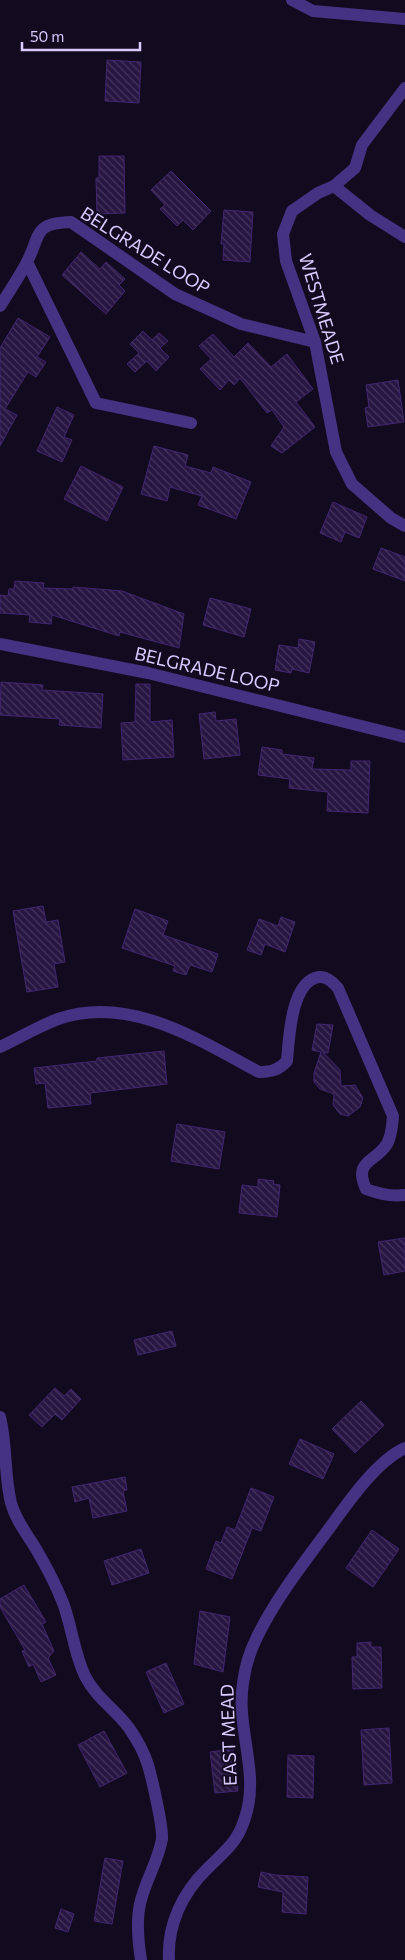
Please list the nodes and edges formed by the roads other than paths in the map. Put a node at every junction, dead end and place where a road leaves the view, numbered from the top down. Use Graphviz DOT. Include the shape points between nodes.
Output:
graph roads {
  1 [pos="292,0"];
  2 [pos="405,19"];
  3 [pos="405,88"];
  4 [pos="334,186"];
  5 [pos="405,237"];
  6 [pos="27,262"];
  7 [pos="0,306"];
  8 [pos="315,342"];
  9 [pos="191,423"];
  10 [pos="405,526"];
  11 [pos="0,644"];
  12 [pos="405,737"];
  13 [pos="0,1047"];
  14 [pos="405,1195"];
  15 [pos="0,1416"];
  16 [pos="405,1448"];
  17 [pos="141,1960"];
  18 [pos="169,1960"];
  1 -- 2 [label="street" via="313,12"];
  3 -- 4 [label="street, WESTMEADE" via="362,145 355,168"];
  4 -- 5 [label="street" via="370,216"];
  4 -- 8 [label="street, WESTMEADE" via="292,211 283,234 286,260"];
  6 -- 7 [label="street, BELGRADE LOOP"];
  6 -- 8 [label="street, BELGRADE LOOP" via="43,229 54,222 71,222 190,302 241,324"];
  6 -- 9 [label="street" via="96,403"];
  8 -- 10 [label="street, WESTMEADE" via="336,452 352,484 390,518"];
  11 -- 12 [label="street, BELGRADE LOOP" via="148,673"];
  13 -- 14 [label="street" via="59,1019 120,1013 183,1032 259,1072 270,1072 287,1061 295,1006 303,986 309,979 321,976 338,988 393,1116 387,1143 362,1169 361,1178 366,1189 377,1194"];
  15 -- 17 [label="street" via="6,1478 21,1527 60,1598 85,1677 103,1703 129,1727 147,1763 162,1837 140,1903 138,1933"];
  16 -- 18 [label="street, EAST MEAD" via="394,1453 353,1496 299,1569 257,1637 242,1685 249,1768 248,1811 231,1848 194,1882 181,1904 170,1935"];
}
